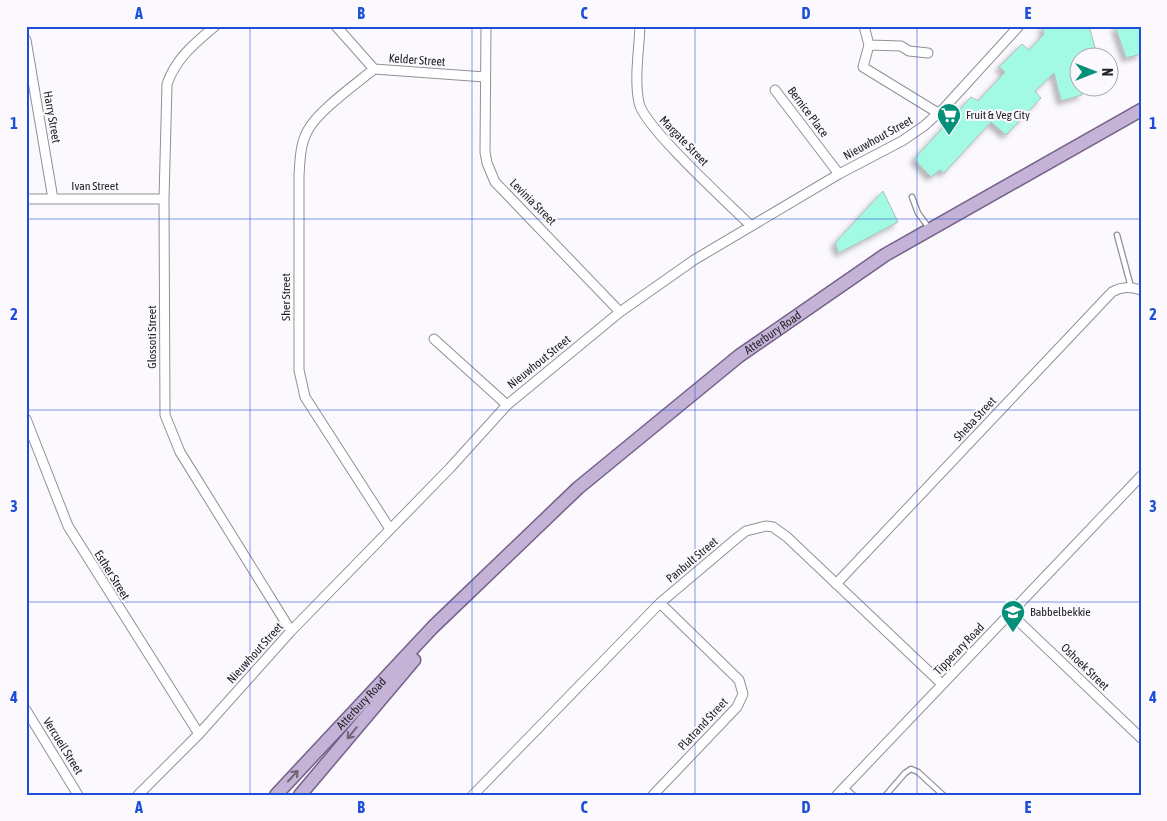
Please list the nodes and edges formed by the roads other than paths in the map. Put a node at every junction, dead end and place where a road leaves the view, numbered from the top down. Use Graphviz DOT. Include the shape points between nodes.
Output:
graph roads {
  1 [pos="215,26"];
  2 [pos="336,26"];
  3 [pos="486,26"];
  4 [pos="640,26"];
  5 [pos="864,26"];
  6 [pos="1019,26"];
  7 [pos="26,40"];
  8 [pos="869,45"];
  9 [pos="928,53"];
  10 [pos="374,69"];
  11 [pos="485,77"];
  12 [pos="775,90"];
  13 [pos="1141,110"];
  14 [pos="938,113"];
  15 [pos="839,174"];
  16 [pos="912,197"];
  17 [pos="26,199"];
  18 [pos="53,199"];
  19 [pos="164,199"];
  20 [pos="750,225"];
  21 [pos="929,229"];
  22 [pos="1118,234"];
  23 [pos="1131,287"];
  24 [pos="1141,290"];
  25 [pos="620,312"];
  26 [pos="434,339"];
  27 [pos="507,404"];
  28 [pos="26,418"];
  29 [pos="1141,476"];
  30 [pos="390,529"];
  31 [pos="836,584"];
  32 [pos="660,603"];
  33 [pos="1011,614"];
  34 [pos="449,615"];
  35 [pos="292,631"];
  36 [pos="942,684"];
  37 [pos="26,710"];
  38 [pos="199,734"];
  39 [pos="1141,738"];
  40 [pos="839,793"];
  41 [pos="78,795"];
  42 [pos="138,795"];
  43 [pos="276,795"];
  44 [pos="300,795"];
  45 [pos="472,795"];
  46 [pos="653,795"];
  47 [pos="854,795"];
  48 [pos="886,795"];
  49 [pos="943,795"];
  1 -- 19 [label="street, Glossoti Street" via="178,60 167,84"];
  2 -- 10 [label="street, Kelder Street"];
  3 -- 11 [label="street, Levinia Street"];
  4 -- 20 [label="street, Margate Street" via="638,89 642,112"];
  5 -- 8 [label="street"];
  6 -- 14 [label="street, Nieuwhout Street"];
  7 -- 18 [label="street, Harry Street"];
  8 -- 9 [label="street" via="902,46 909,51"];
  8 -- 14 [label="street" via="863,67"];
  10 -- 11 [label="street, Kelder Street"];
  10 -- 30 [label="street, Sher Street" via="317,118 307,131 302,146 299,176 299,370 305,397"];
  11 -- 25 [label="street, Levinia Street" via="485,152 495,182"];
  12 -- 15 [label="street, Bernice Place"];
  13 -- 21 [label="main road, Atterbury Road"];
  14 -- 15 [label="street, Nieuwhout Street" via="914,134"];
  15 -- 20 [label="street, Nieuwhout Street"];
  16 -- 21 [label="lane"];
  17 -- 18 [label="street, Ivan Street"];
  18 -- 19 [label="street, Ivan Street"];
  19 -- 35 [label="street, Glossoti Street" via="164,405 167,426"];
  20 -- 25 [label="street, Nieuwhout Street"];
  21 -- 34 [label="main road, Atterbury Road" via="739,356 578,488"];
  22 -- 23 [label="lane"];
  23 -- 24 [label="street"];
  23 -- 31 [label="street, Sheba Street" via="1112,292"];
  25 -- 27 [label="street, Nieuwhout Street"];
  26 -- 27 [label="street"];
  27 -- 30 [label="street, Nieuwhout Street"];
  28 -- 38 [label="street, Esther Street" via="68,526"];
  29 -- 33 [label="street, Tipperary Road"];
  30 -- 35 [label="street, Nieuwhout Street"];
  31 -- 32 [label="street, Panbult Street" via="788,536 773,527 758,526 746,530"];
  31 -- 36 [label="street, Panbult Street"];
  32 -- 45 [label="street, Panbult Street"];
  32 -- 46 [label="street, Platrand Street" via="739,680 743,694 737,707"];
  33 -- 36 [label="street, Tipperary Road"];
  33 -- 39 [label="street, Oshoek Street"];
  43 -- 34 [label="main road, Atterbury Road, one-way" via="433,628"];
  34 -- 44 [label="main road, Atterbury Road, one-way"];
  35 -- 38 [label="street, Nieuwhout Street"];
  36 -- 40 [label="street, Tipperary Road"];
  37 -- 41 [label="street, Vercueil Street"];
  38 -- 42 [label="street, Nieuwhout Street"];
  40 -- 47 [label="lane"];
  48 -- 49 [label="lane" via="912,769"];
}
